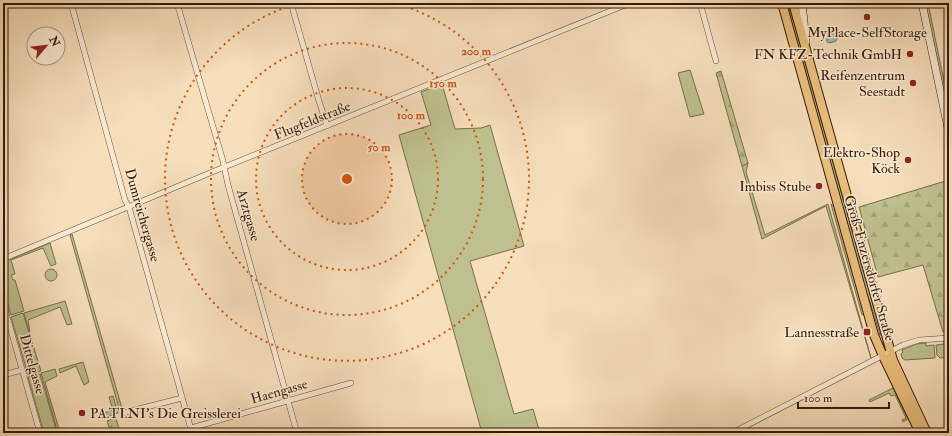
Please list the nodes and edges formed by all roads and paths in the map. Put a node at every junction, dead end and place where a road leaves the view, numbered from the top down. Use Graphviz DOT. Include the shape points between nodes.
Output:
graph roads {
  1 [pos="71,3"];
  2 [pos="177,3"];
  3 [pos="291,3"];
  4 [pos="630,3"];
  5 [pos="700,3"];
  6 [pos="782,3"];
  7 [pos="793,3"];
  8 [pos="802,3"];
  9 [pos="922,3"];
  10 [pos="716,61"];
  11 [pos="809,64"];
  12 [pos="327,126"];
  13 [pos="949,133"];
  14 [pos="223,168"];
  15 [pos="129,208"];
  16 [pos="3,259"];
  17 [pos="3,302"];
  18 [pos="949,338"];
  19 [pos="891,351"];
  20 [pos="882,356"];
  21 [pos="22,370"];
  22 [pos="3,375"];
  23 [pos="351,383"];
  24 [pos="182,398"];
  25 [pos="288,401"];
  26 [pos="123,413"];
  27 [pos="192,430"];
  28 [pos="40,433"];
  29 [pos="297,433"];
  30 [pos="732,433"];
  31 [pos="920,433"];
  32 [pos="926,433"];
  1 -- 15 [label="street, Dumreichergasse"];
  2 -- 14 [label="street, Arztgasse"];
  3 -- 12 [label="street"];
  4 -- 12 [label="street, Flugfeldstraße"];
  5 -- 10 [label="street"];
  6 -- 20 [label="main road, Groß-Enzersdorfer Straße" via="872,330"];
  7 -- 11 [label="main road, Groß-Enzersdorfer Straße"];
  8 -- 11 [label="street"];
  9 -- 13 [label="street"];
  11 -- 19 [label="main road, Groß-Enzersdorfer Straße"];
  12 -- 14 [label="street, Flugfeldstraße"];
  14 -- 15 [label="street, Flugfeldstraße"];
  14 -- 25 [label="street, Arztgasse"];
  15 -- 16 [label="street, Flugfeldstraße"];
  15 -- 24 [label="street, Dumreichergasse"];
  17 -- 21 [label="street, Dittelgasse"];
  18 -- 19 [label="street" via="919,340"];
  19 -- 20 [label="street"];
  19 -- 32 [label="main road, Groß-Enzersdorfer Straße"];
  20 -- 30 [label="street"];
  20 -- 31 [label="main road, Groß-Enzersdorfer Straße"];
  21 -- 22 [label="street"];
  21 -- 28 [label="street, Dittelgasse"];
  23 -- 25 [label="street, Haengasse"];
  24 -- 26 [label="street"];
  24 -- 27 [label="street, Dumreichergasse"];
  25 -- 27 [label="street, Haengasse"];
  25 -- 29 [label="street, Arztgasse"];
}
